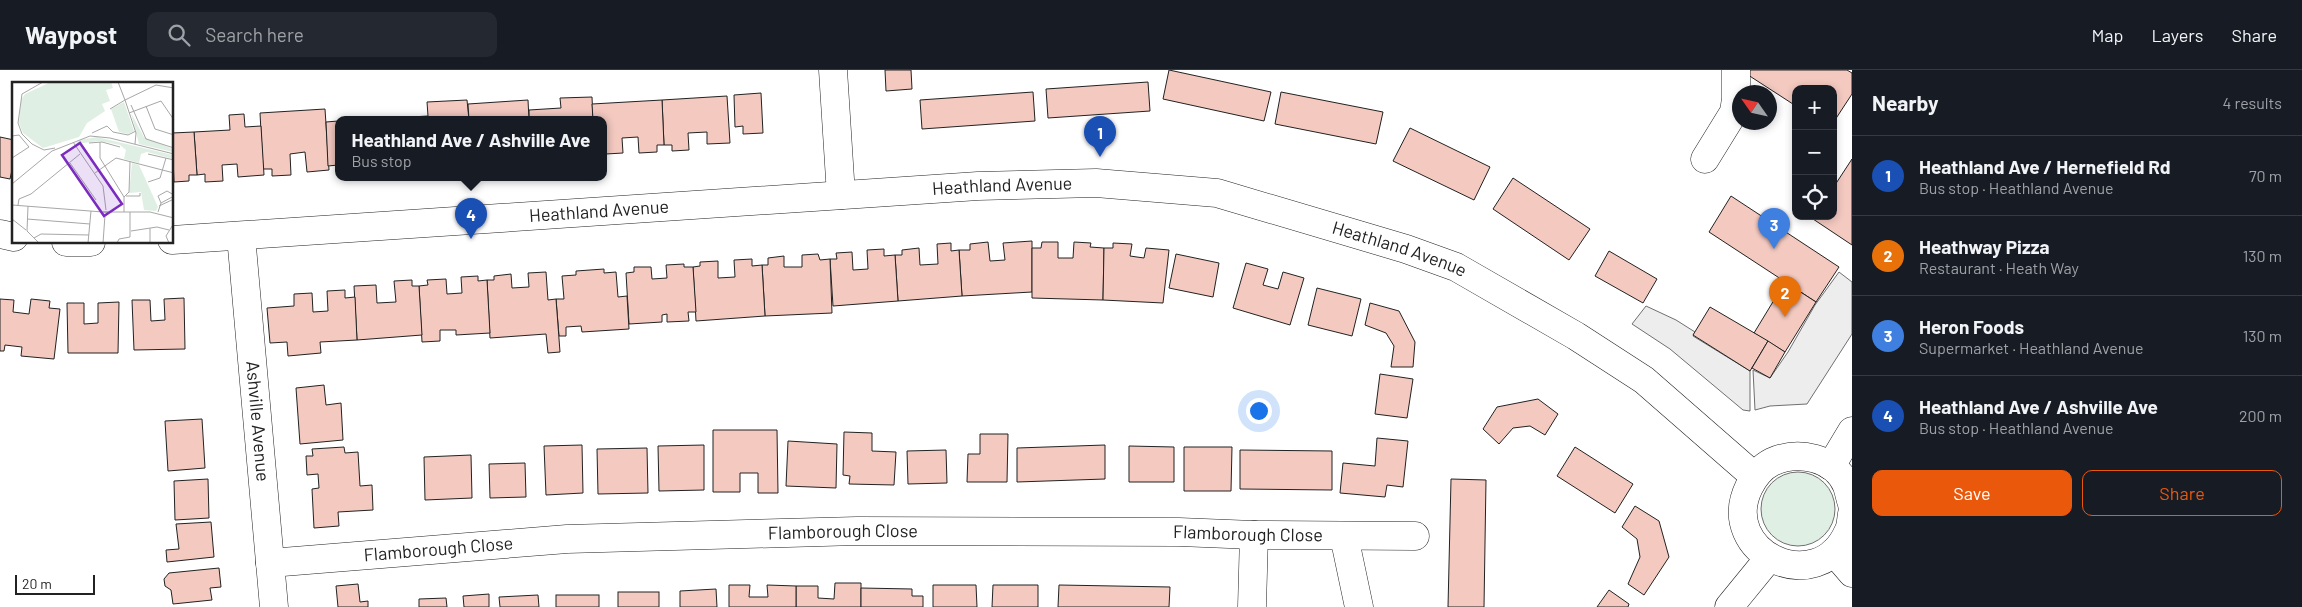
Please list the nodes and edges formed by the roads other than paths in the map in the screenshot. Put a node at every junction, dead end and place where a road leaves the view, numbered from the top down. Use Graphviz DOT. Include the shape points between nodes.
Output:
graph roads {
  1 [pos="833,70"];
  2 [pos="1736,70"];
  3 [pos="1705,159"];
  4 [pos="841,195"];
  5 [pos="241,236"];
  6 [pos="174,240"];
  7 [pos="1852,431"];
  8 [pos="1831,466"];
  9 [pos="1754,476"];
  10 [pos="1852,504"];
  11 [pos="1852,514"];
  12 [pos="1254,535"];
  13 [pos="1344,536"];
  14 [pos="1415,536"];
  15 [pos="1834,552"];
  16 [pos="1769,558"];
  17 [pos="270,563"];
  18 [pos="1852,573"];
  19 [pos="274,607"];
  20 [pos="1252,607"];
  21 [pos="1359,607"];
  22 [pos="1729,607"];
  1 -- 4 [label="street"];
  2 -- 3 [label="street" via="1734,112"];
  4 -- 5 [label="street, Heathland Avenue"];
  4 -- 9 [label="street, Heathland Avenue" via="978,186 1096,183 1217,193 1406,249 1456,266 1595,348 1644,380"];
  5 -- 6 [label="street, Heathland Avenue"];
  5 -- 17 [label="street, Ashville Avenue"];
  7 -- 8 [label="street"];
  8 -- 9 [label="street" via="1811,457 1790,456 1770,463"];
  8 -- 10 [label="street" via="1846,484"];
  9 -- 16 [label="street" via="1744,497 1743,520 1752,542"];
  11 -- 15 [label="street" via="1849,532"];
  12 -- 13 [label="street, Flamborough Close"];
  12 -- 17 [label="street, Flamborough Close" via="857,531 567,539"];
  12 -- 20 [label="street"];
  13 -- 14 [label="street, Flamborough Close"];
  13 -- 21 [label="street"];
  15 -- 16 [label="street" via="1820,562 1802,566"];
  15 -- 18 [label="street"];
  16 -- 22 [label="street"];
  17 -- 19 [label="street, Ashville Avenue"];
}
